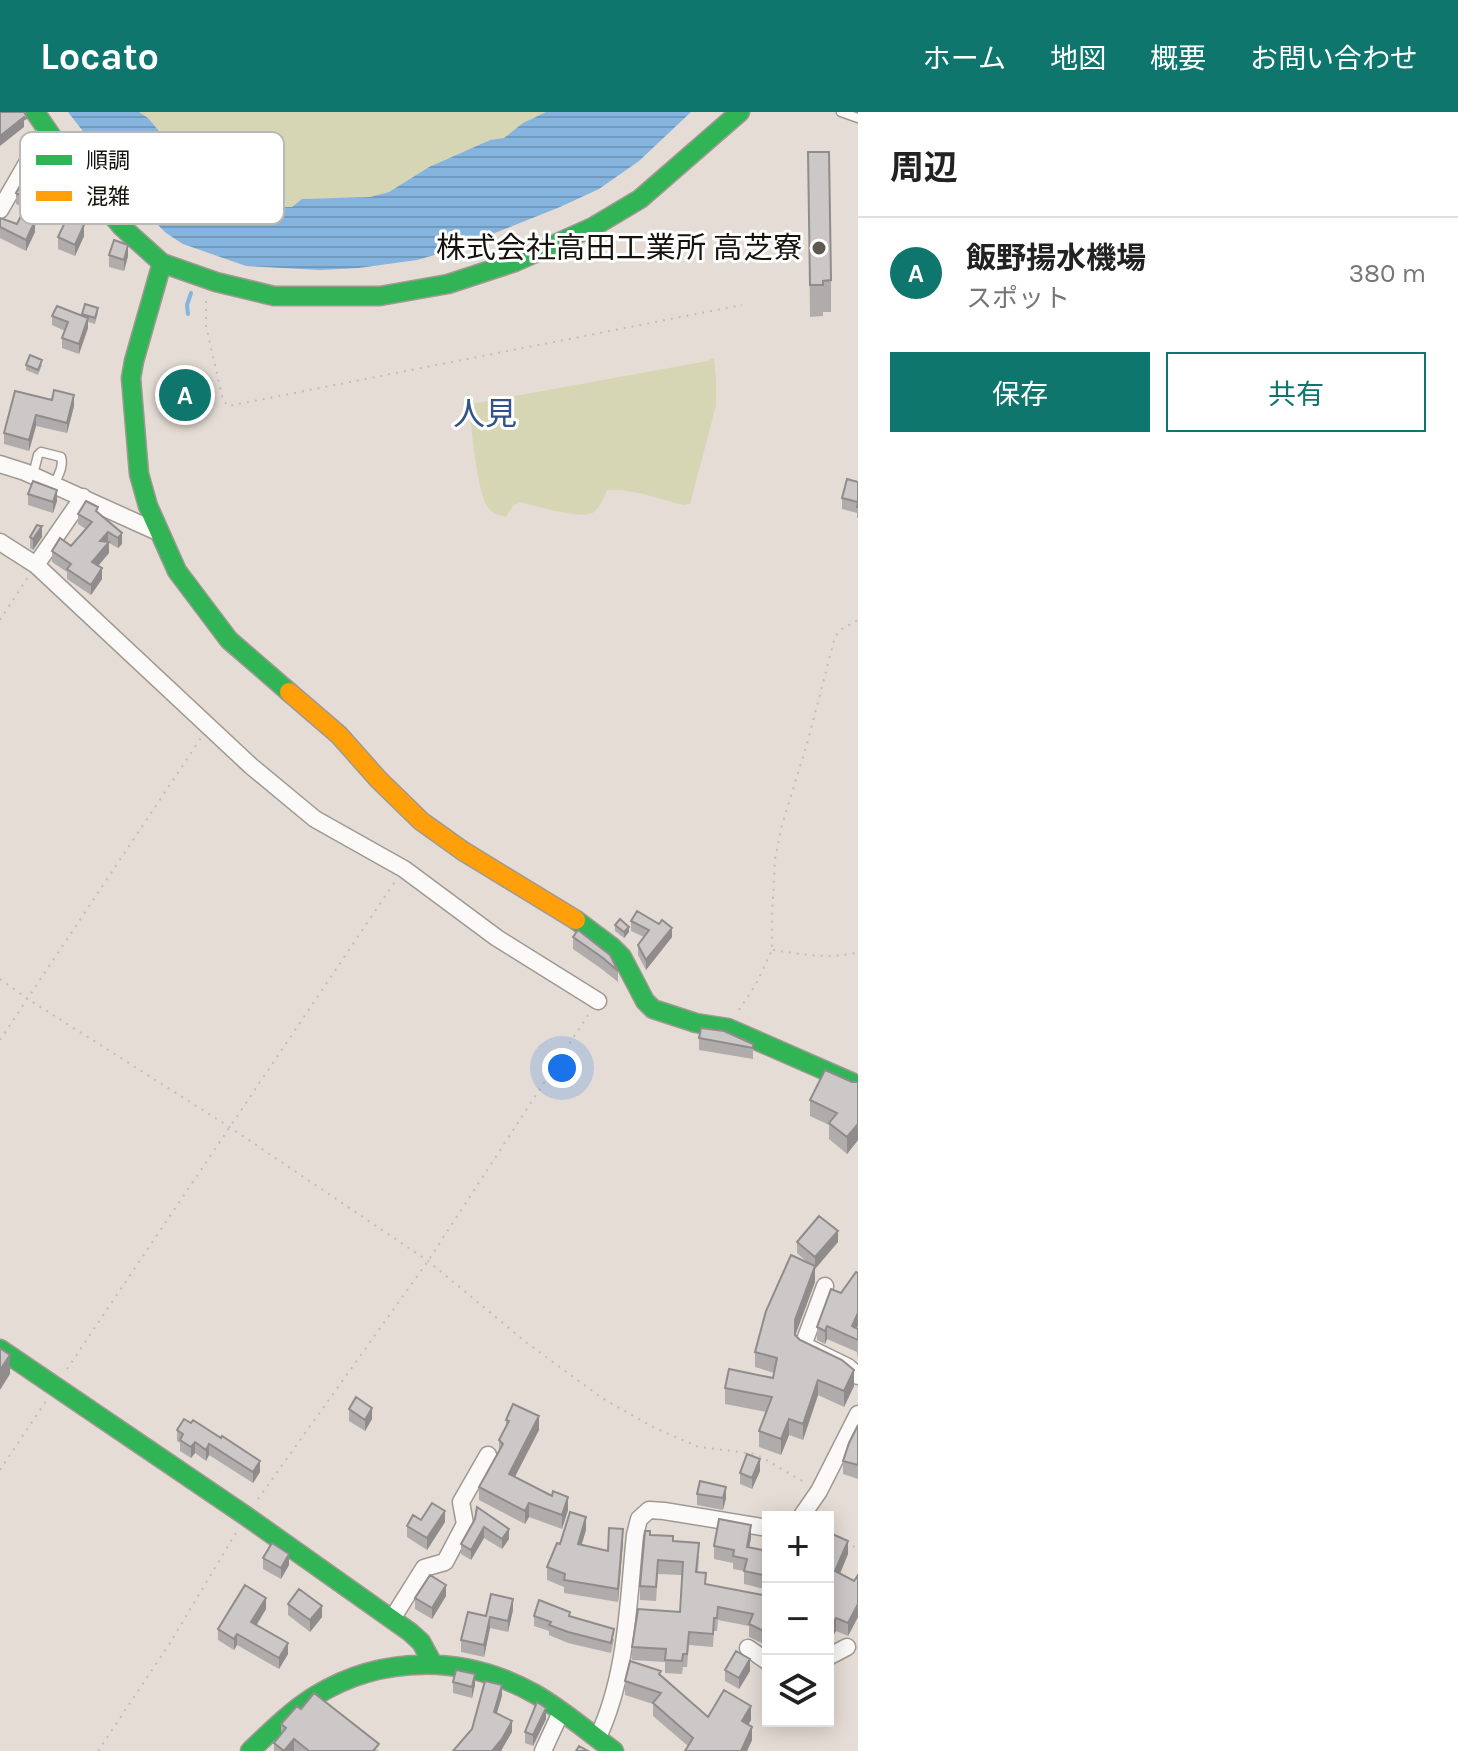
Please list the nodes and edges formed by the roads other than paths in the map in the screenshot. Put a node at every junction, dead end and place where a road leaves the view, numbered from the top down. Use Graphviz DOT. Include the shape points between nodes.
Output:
graph roads {
  1 [pos="35,112"];
  2 [pos="740,112"];
  3 [pos="841,112"];
  4 [pos="858,118"];
  5 [pos="46,130"];
  6 [pos="20,175"];
  7 [pos="0,210"];
  8 [pos="119,224"];
  9 [pos="162,263"];
  10 [pos="0,464"];
  11 [pos="33,475"];
  12 [pos="54,485"];
  13 [pos="83,497"];
  14 [pos="160,533"];
  15 [pos="0,542"];
  16 [pos="36,565"];
  17 [pos="598,1001"];
  18 [pos="858,1085"];
  19 [pos="825,1286"];
  20 [pos="0,1349"];
  21 [pos="858,1376"];
  22 [pos="858,1414"];
  23 [pos="488,1455"];
  24 [pos="805,1511"];
  25 [pos="762,1527"];
  26 [pos="392,1619"];
  27 [pos="847,1647"];
  28 [pos="748,1648"];
  29 [pos="832,1655"];
  30 [pos="762,1657"];
  31 [pos="433,1664"];
  32 [pos="561,1712"];
  33 [pos="597,1739"];
  34 [pos="250,1751"];
  35 [pos="543,1751"];
  36 [pos="614,1751"];
  1 -- 5 [label="street"];
  2 -- 9 [label="street" via="640,199 593,227 515,262 448,284 380,296 274,296"];
  3 -- 4 [label="lane"];
  6 -- 7 [label="street"];
  8 -- 9 [label="street"];
  9 -- 14 [label="street" via="131,378 139,474"];
  10 -- 11 [label="street"];
  11 -- 12 [label="street"];
  11 -- 12 [label="lane" via="41,452 61,457"];
  12 -- 13 [label="street"];
  13 -- 14 [label="street"];
  13 -- 16 [label="street"];
  14 -- 18 [label="street" via="177,571 229,640 339,735 421,821 612,947 653,1009 728,1028"];
  15 -- 16 [label="street"];
  16 -- 17 [label="street" via="208,727 315,819 404,869 497,938"];
  19 -- 21 [label="street" via="805,1346"];
  20 -- 26 [label="street" via="59,1382"];
  22 -- 24 [label="street"];
  23 -- 26 [label="street" via="461,1502 465,1524 445,1562 424,1568"];
  25 -- 33 [label="street" via="649,1510 639,1519 621,1660"];
  26 -- 31 [label="street" via="421,1642"];
  27 -- 29 [label="street"];
  28 -- 30 [label="street"];
  31 -- 32 [label="street" via="500,1677"];
  31 -- 34 [label="street" via="401,1665 341,1681 287,1716"];
  32 -- 33 [label="street"];
  32 -- 35 [label="street"];
  33 -- 36 [label="street"];
}
